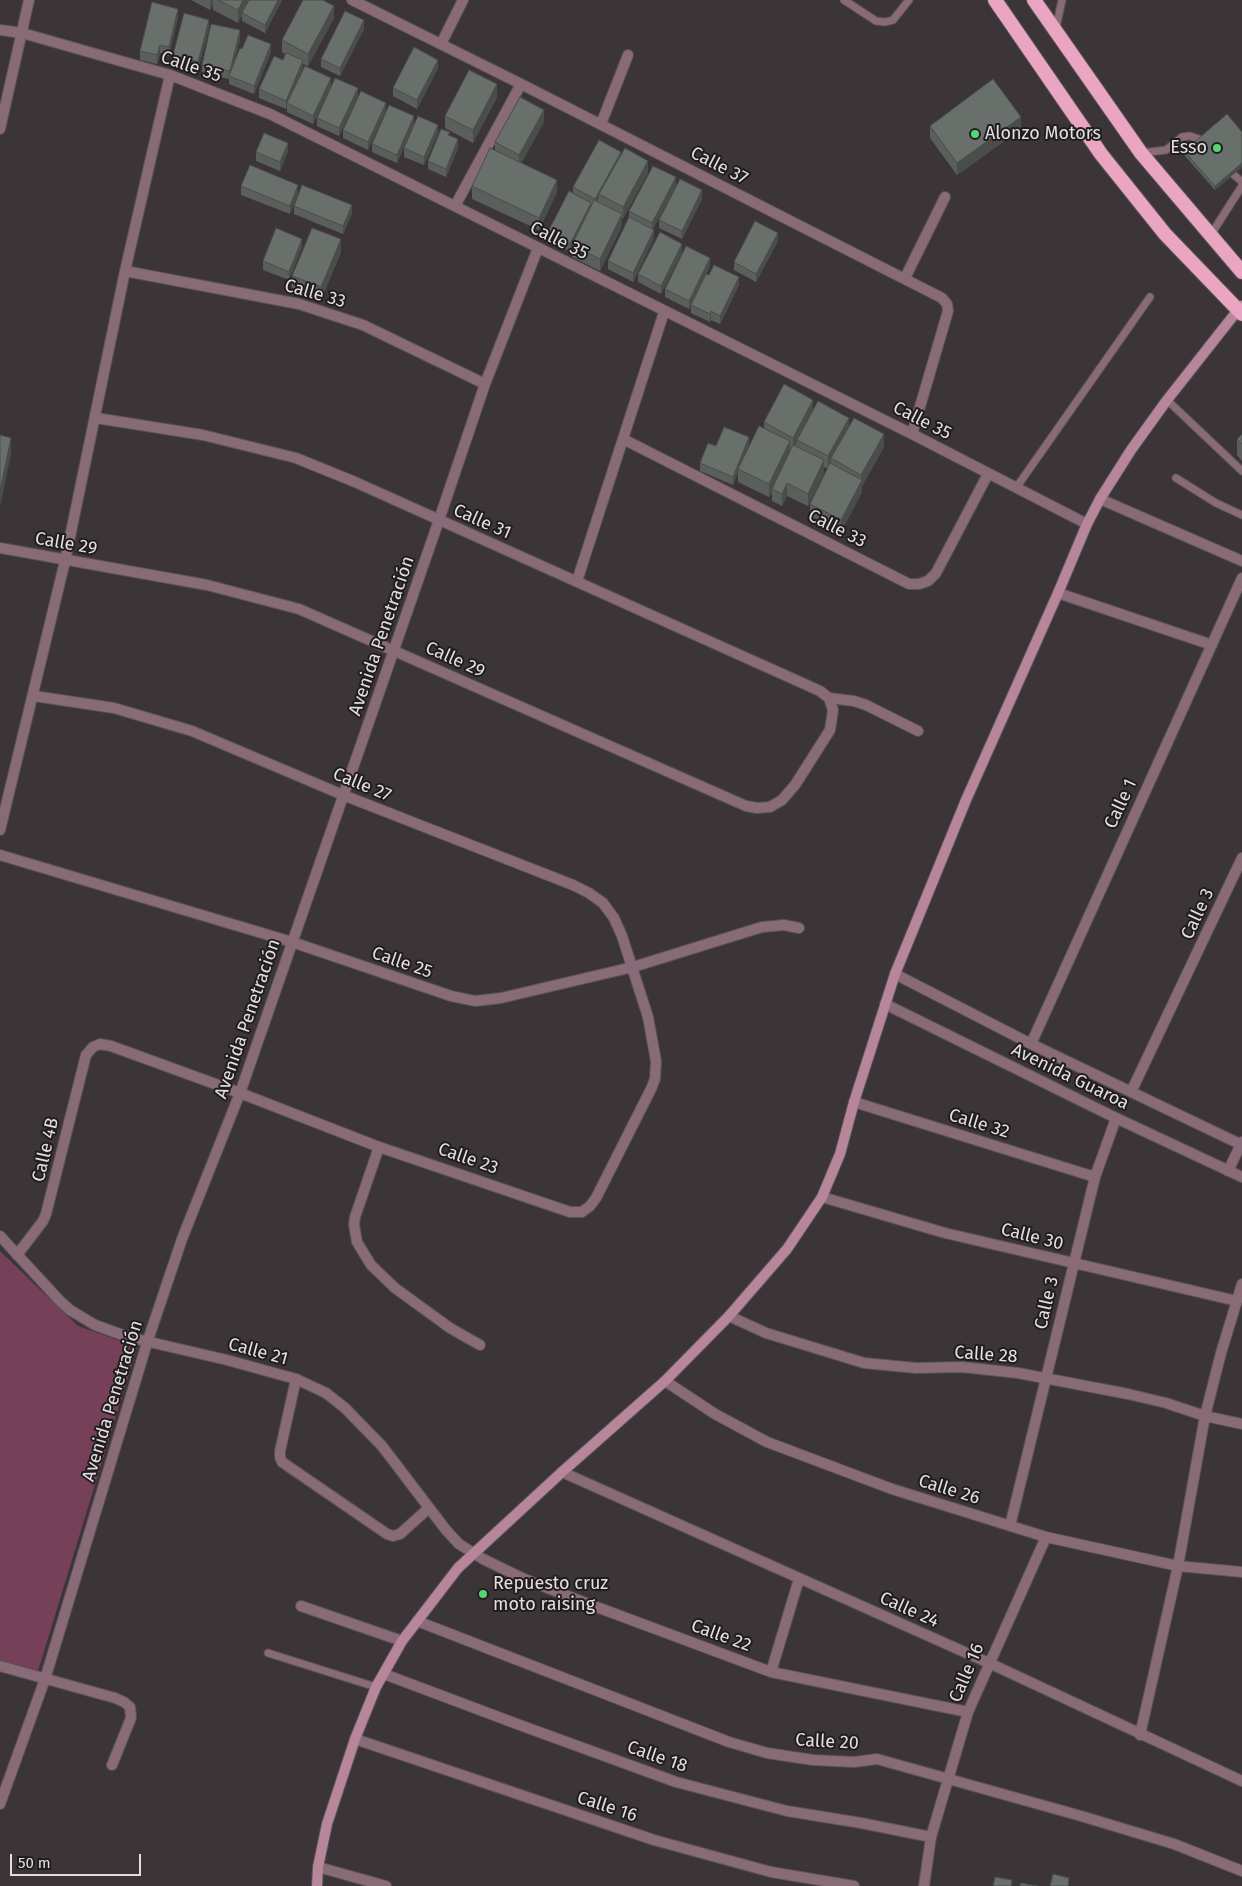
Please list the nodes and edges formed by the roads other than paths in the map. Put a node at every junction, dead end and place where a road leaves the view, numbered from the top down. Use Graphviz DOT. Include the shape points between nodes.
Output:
graph roads {
  1 [pos="29,0"];
  2 [pos="352,0"];
  3 [pos="463,0"];
  4 [pos="844,0"];
  5 [pos="909,0"];
  6 [pos="995,0"];
  7 [pos="1034,0"];
  8 [pos="1062,0"];
  9 [pos="0,30"];
  10 [pos="1056,31"];
  11 [pos="22,33"];
  12 [pos="441,44"];
  13 [pos="628,55"];
  14 [pos="170,76"];
  15 [pos="521,84"];
  16 [pos="601,124"];
  17 [pos="0,129"];
  18 [pos="1202,140"];
  19 [pos="1141,153"];
  20 [pos="1233,174"];
  21 [pos="1242,182"];
  22 [pos="1242,186"];
  23 [pos="946,197"];
  24 [pos="455,206"];
  25 [pos="1210,236"];
  26 [pos="538,248"];
  27 [pos="125,270"];
  28 [pos="1242,272"];
  29 [pos="905,278"];
  30 [pos="1150,297"];
  31 [pos="1241,309"];
  32 [pos="664,312"];
  33 [pos="485,384"];
  34 [pos="1167,400"];
  35 [pos="96,418"];
  36 [pos="912,434"];
  37 [pos="623,439"];
  38 [pos="1242,472"];
  39 [pos="988,474"];
  40 [pos="1176,478"];
  41 [pos="1016,488"];
  42 [pos="1100,499"];
  43 [pos="1242,515"];
  44 [pos="440,520"];
  45 [pos="1087,524"];
  46 [pos="0,548"];
  47 [pos="65,561"];
  48 [pos="1242,561"];
  49 [pos="1242,578"];
  50 [pos="577,581"];
  51 [pos="1058,593"];
  52 [pos="1212,645"];
  53 [pos="393,651"];
  54 [pos="34,696"];
  55 [pos="828,698"];
  56 [pos="918,731"];
  57 [pos="343,795"];
  58 [pos="0,830"];
  59 [pos="0,855"];
  60 [pos="1242,858"];
  61 [pos="799,928"];
  62 [pos="292,942"];
  63 [pos="633,967"];
  64 [pos="895,974"];
  65 [pos="885,1004"];
  66 [pos="1031,1044"];
  67 [pos="92,1047"];
  68 [pos="1131,1092"];
  69 [pos="240,1093"];
  70 [pos="854,1102"];
  71 [pos="1116,1118"];
  72 [pos="1242,1144"];
  73 [pos="379,1147"];
  74 [pos="1228,1170"];
  75 [pos="1095,1176"];
  76 [pos="1242,1177"];
  77 [pos="822,1197"];
  78 [pos="0,1236"];
  79 [pos="18,1255"];
  80 [pos="1073,1264"];
  81 [pos="1242,1286"];
  82 [pos="1237,1301"];
  83 [pos="730,1316"];
  84 [pos="147,1342"];
  85 [pos="480,1345"];
  86 [pos="1047,1378"];
  87 [pos="296,1379"];
  88 [pos="665,1381"];
  89 [pos="1205,1416"];
  90 [pos="1242,1424"];
  91 [pos="562,1472"];
  92 [pos="428,1508"];
  93 [pos="1010,1526"];
  94 [pos="1046,1537"];
  95 [pos="474,1554"];
  96 [pos="1178,1566"];
  97 [pos="1242,1572"];
  98 [pos="799,1579"];
  99 [pos="301,1606"];
  100 [pos="417,1621"];
  101 [pos="402,1641"];
  102 [pos="268,1653"];
  103 [pos="989,1662"];
  104 [pos="0,1666"];
  105 [pos="772,1672"];
  106 [pos="384,1674"];
  107 [pos="45,1679"];
  108 [pos="376,1687"];
  109 [pos="968,1712"];
  110 [pos="1140,1734"];
  111 [pos="354,1739"];
  112 [pos="112,1765"];
  113 [pos="948,1779"];
  114 [pos="1242,1781"];
  115 [pos="0,1804"];
  116 [pos="930,1837"];
  117 [pos="318,1867"];
  118 [pos="1242,1871"];
  119 [pos="317,1886"];
  120 [pos="386,1886"];
  121 [pos="854,1886"];
  122 [pos="924,1886"];
  1 -- 11 [label="street"];
  2 -- 12 [label="street, Calle 37"];
  3 -- 12 [label="street"];
  4 -- 5 [label="lane" via="876,21 885,22 892,20"];
  6 -- 31 [label="highway" via="1101,154 1165,234"];
  7 -- 10 [label="highway"];
  8 -- 10 [label="lane"];
  9 -- 11 [label="street, Calle 35"];
  10 -- 19 [label="highway"];
  11 -- 14 [label="street, Calle 35"];
  11 -- 17 [label="street"];
  12 -- 15 [label="street, Calle 37"];
  13 -- 16 [label="street"];
  14 -- 24 [label="street, Calle 35" via="270,114"];
  14 -- 27 [label="street"];
  15 -- 16 [label="street, Calle 37"];
  15 -- 24 [label="street"];
  16 -- 29 [label="street, Calle 37"];
  18 -- 19 [label="lane" via="1182,137 1166,150"];
  19 -- 25 [label="highway"];
  20 -- 21 [label="lane"];
  22 -- 25 [label="lane"];
  23 -- 29 [label="street"];
  24 -- 26 [label="street, Calle 35"];
  25 -- 28 [label="highway"];
  26 -- 32 [label="street, Calle 35"];
  26 -- 33 [label="street, Avenida Penetración"];
  27 -- 33 [label="street, Calle 33" via="308,307 364,325"];
  27 -- 35 [label="street"];
  29 -- 36 [label="street, Calle 37" via="942,298 948,311"];
  30 -- 41 [label="lane"];
  31 -- 34 [label="main road"];
  32 -- 36 [label="street, Calle 35"];
  32 -- 37 [label="street"];
  33 -- 44 [label="street, Avenida Penetración"];
  34 -- 38 [label="lane"];
  34 -- 42 [label="main road"];
  35 -- 44 [label="street, Calle 31" via="203,434 296,458"];
  35 -- 47 [label="street"];
  36 -- 39 [label="street, Calle 35"];
  37 -- 39 [label="street, Calle 33" via="909,584 919,584 936,573"];
  37 -- 50 [label="street"];
  39 -- 41 [label="street, Calle 35"];
  40 -- 43 [label="lane"];
  41 -- 45 [label="street, Calle 35"];
  42 -- 45 [label="main road"];
  42 -- 48 [label="street"];
  44 -- 50 [label="street, Calle 31"];
  44 -- 53 [label="street, Avenida Penetración"];
  45 -- 51 [label="main road"];
  46 -- 47 [label="street, Calle 29"];
  47 -- 53 [label="street, Calle 29" via="208,585 252,596 299,609"];
  47 -- 54 [label="street"];
  49 -- 52 [label="street, Calle 1"];
  50 -- 55 [label="street, Calle 31" via="820,691"];
  51 -- 52 [label="street"];
  51 -- 64 [label="main road" via="966,800"];
  52 -- 66 [label="street, Calle 1"];
  53 -- 55 [label="street, Calle 29" via="746,806 757,808 770,807 782,800 795,785 830,730 833,710"];
  53 -- 57 [label="street, Avenida Penetración"];
  54 -- 57 [label="street, Calle 27" via="114,708 192,731"];
  54 -- 58 [label="street"];
  55 -- 56 [label="street" via="866,705"];
  57 -- 62 [label="street, Avenida Penetración"];
  57 -- 63 [label="street, Calle 27" via="589,893 603,902 614,918"];
  59 -- 62 [label="street, Calle 25"];
  60 -- 68 [label="street, Calle 3"];
  61 -- 63 [label="street, Calle 25" via="784,925 762,927"];
  62 -- 63 [label="street, Calle 25" via="450,996 475,1001 501,998"];
  62 -- 69 [label="street, Avenida Penetración"];
  63 -- 73 [label="street, Calle 23" via="653,1043 654,1079 596,1198 582,1212 570,1212"];
  64 -- 65 [label="main road"];
  64 -- 66 [label="street, Avenida Guaroa"];
  65 -- 70 [label="main road"];
  65 -- 71 [label="street, Avenida Guaroa"];
  66 -- 68 [label="street, Avenida Guaroa"];
  67 -- 69 [label="street, Calle 23" via="100,1044 111,1046"];
  67 -- 79 [label="street, Calle 4B" via="86,1055 50,1204 43,1221"];
  68 -- 72 [label="street, Avenida Guaroa"];
  69 -- 73 [label="street, Calle 23"];
  69 -- 84 [label="street, Avenida Penetración" via="182,1239"];
  70 -- 75 [label="street, Calle 32"];
  70 -- 77 [label="main road" via="840,1154"];
  71 -- 74 [label="street, Avenida Guaroa"];
  71 -- 75 [label="street, Calle 3"];
  72 -- 74 [label="street"];
  73 -- 85 [label="street" via="355,1217 357,1242 372,1265 395,1288 450,1328"];
  74 -- 76 [label="street, Avenida Guaroa"];
  75 -- 80 [label="street, Calle 3"];
  77 -- 80 [label="street, Calle 30" via="945,1233"];
  77 -- 83 [label="main road" via="787,1250"];
  78 -- 79 [label="street, Calle 21"];
  79 -- 84 [label="street, Calle 21" via="76,1314 109,1331"];
  80 -- 82 [label="street, Calle 30"];
  80 -- 86 [label="street, Calle 3"];
  81 -- 82 [label="street"];
  82 -- 89 [label="street"];
  83 -- 86 [label="street, Calle 28" via="766,1333 864,1363 916,1368 990,1369"];
  83 -- 88 [label="main road"];
  84 -- 87 [label="street, Calle 21"];
  84 -- 107 [label="street, Avenida Penetración"];
  86 -- 89 [label="street, Calle 28" via="1166,1403"];
  86 -- 93 [label="street, Calle 3"];
  87 -- 92 [label="street, Calle 21" via="326,1393 345,1408 382,1446"];
  87 -- 92 [label="street" via="280,1451 282,1462 393,1536 400,1534"];
  88 -- 91 [label="main road"];
  88 -- 93 [label="street, Calle 26" via="715,1414 767,1442 892,1489"];
  89 -- 90 [label="street, Calle 28"];
  89 -- 96 [label="street"];
  91 -- 95 [label="main road"];
  91 -- 98 [label="street, Calle 24"];
  92 -- 95 [label="street, Calle 21" via="459,1544"];
  93 -- 94 [label="street, Calle 26"];
  94 -- 96 [label="street, Calle 26"];
  94 -- 103 [label="street, Calle 16"];
  95 -- 100 [label="main road" via="458,1568"];
  95 -- 105 [label="street, Calle 22" via="522,1578"];
  96 -- 97 [label="street, Calle 26"];
  96 -- 110 [label="street"];
  98 -- 103 [label="street, Calle 24"];
  98 -- 105 [label="street"];
  99 -- 101 [label="street"];
  100 -- 101 [label="main road"];
  100 -- 113 [label="street, Calle 20" via="721,1739 767,1753 832,1761 878,1759"];
  101 -- 106 [label="main road"];
  102 -- 108 [label="lane"];
  103 -- 109 [label="street, Calle 16"];
  103 -- 110 [label="street, Calle 24"];
  104 -- 107 [label="street"];
  105 -- 109 [label="street, Calle 22"];
  106 -- 108 [label="main road"];
  106 -- 116 [label="street, Calle 18" via="676,1782 787,1811"];
  107 -- 112 [label="street" via="115,1698 130,1707 131,1718"];
  107 -- 115 [label="street, Avenida Penetración"];
  108 -- 111 [label="main road"];
  109 -- 113 [label="street, Calle 16"];
  110 -- 114 [label="street, Calle 24"];
  111 -- 117 [label="main road" via="327,1824"];
  111 -- 121 [label="street, Calle 16" via="654,1840 771,1872"];
  113 -- 116 [label="street, Calle 16"];
  113 -- 118 [label="street, Calle 20" via="1174,1844"];
  116 -- 122 [label="street, Calle 16"];
  117 -- 119 [label="main road"];
  117 -- 120 [label="street"];
}
